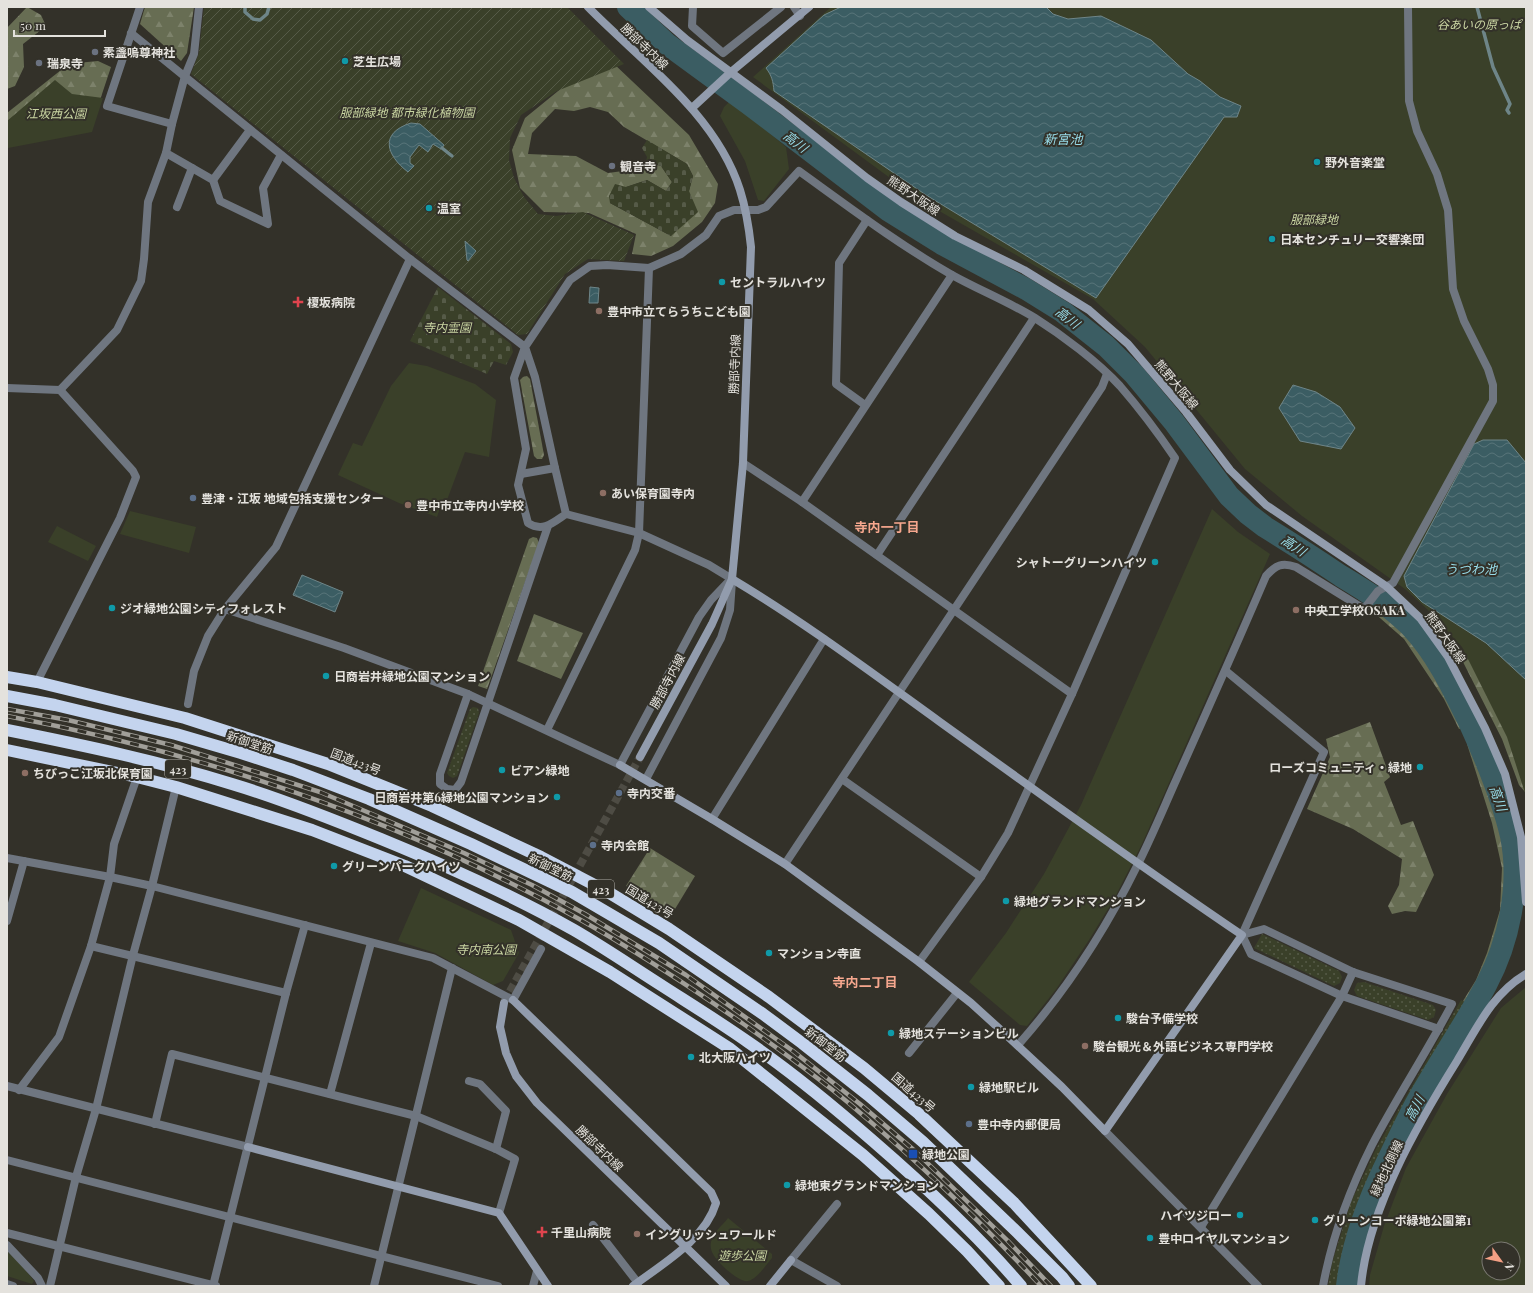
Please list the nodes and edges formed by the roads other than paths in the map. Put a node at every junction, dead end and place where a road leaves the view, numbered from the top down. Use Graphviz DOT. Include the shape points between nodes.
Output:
graph roads {
  1 [pos="140,7"];
  2 [pos="200,7"];
  3 [pos="588,7"];
  4 [pos="649,7"];
  5 [pos="693,7"];
  6 [pos="780,7"];
  7 [pos="794,7"];
  8 [pos="809,7"];
  9 [pos="1403,7"];
  10 [pos="1408,7"];
  11 [pos="800,16"];
  12 [pos="131,33"];
  13 [pos="731,72"];
  14 [pos="185,76"];
  15 [pos="692,108"];
  16 [pos="172,124"];
  17 [pos="250,130"];
  18 [pos="166,153"];
  19 [pos="281,155"];
  20 [pos="192,168"];
  21 [pos="213,180"];
  22 [pos="177,208"];
  23 [pos="745,210"];
  24 [pos="866,220"];
  25 [pos="410,259"];
  26 [pos="649,268"];
  27 [pos="952,274"];
  28 [pos="1034,318"];
  29 [pos="525,348"];
  30 [pos="1107,374"];
  31 [pos="7,388"];
  32 [pos="60,390"];
  33 [pos="865,405"];
  34 [pos="743,463"];
  35 [pos="554,468"];
  36 [pos="521,474"];
  37 [pos="802,502"];
  38 [pos="566,514"];
  39 [pos="548,526"];
  40 [pos="639,533"];
  41 [pos="877,555"];
  42 [pos="732,579"];
  43 [pos="1386,586"];
  44 [pos="225,609"];
  45 [pos="954,610"];
  46 [pos="824,639"];
  47 [pos="1226,671"];
  48 [pos="7,676"];
  49 [pos="37,682"];
  50 [pos="899,693"];
  51 [pos="468,694"];
  52 [pos="1072,694"];
  53 [pos="7,696"];
  54 [pos="188,704"];
  55 [pos="488,704"];
  56 [pos="7,730"];
  57 [pos="547,730"];
  58 [pos="7,750"];
  59 [pos="640,758"];
  60 [pos="620,765"];
  61 [pos="137,777"];
  62 [pos="646,779"];
  63 [pos="842,779"];
  64 [pos="176,787"];
  65 [pos="1030,787"];
  66 [pos="712,819"];
  67 [pos="7,858"];
  68 [pos="24,861"];
  69 [pos="785,864"];
  70 [pos="1138,864"];
  71 [pos="110,877"];
  72 [pos="981,877"];
  73 [pos="152,886"];
  74 [pos="1526,902"];
  75 [pos="7,921"];
  76 [pos="304,925"];
  77 [pos="1242,935"];
  78 [pos="371,943"];
  79 [pos="659,943"];
  80 [pos="91,946"];
  81 [pos="541,949"];
  82 [pos="133,955"];
  83 [pos="919,962"];
  84 [pos="452,968"];
  85 [pos="640,972"];
  86 [pos="1353,972"];
  87 [pos="1526,974"];
  88 [pos="286,993"];
  89 [pos="957,993"];
  90 [pos="1342,996"];
  91 [pos="769,997"];
  92 [pos="513,1000"];
  93 [pos="504,1003"];
  94 [pos="1439,1029"];
  95 [pos="1018,1045"];
  96 [pos="729,1048"];
  97 [pos="909,1053"];
  98 [pos="265,1078"];
  99 [pos="470,1081"];
  100 [pos="7,1086"];
  101 [pos="19,1090"];
  102 [pos="330,1094"];
  103 [pos="96,1109"];
  104 [pos="416,1116"];
  105 [pos="155,1124"];
  106 [pos="1106,1132"];
  107 [pos="248,1147"];
  108 [pos="496,1149"];
  109 [pos="7,1160"];
  110 [pos="76,1177"];
  111 [pos="399,1186"];
  112 [pos="837,1204"];
  113 [pos="1014,1204"];
  114 [pos="499,1213"];
  115 [pos="230,1217"];
  116 [pos="593,1225"];
  117 [pos="1201,1228"];
  118 [pos="7,1233"];
  119 [pos="7,1245"];
  120 [pos="61,1246"];
  121 [pos="686,1247"];
  122 [pos="967,1251"];
  123 [pos="381,1256"];
  124 [pos="791,1260"];
  125 [pos="537,1271"];
  126 [pos="1066,1282"];
  127 [pos="7,1284"];
  128 [pos="636,1284"];
  129 [pos="13,1286"];
  130 [pos="42,1286"];
  131 [pos="50,1286"];
  132 [pos="214,1286"];
  133 [pos="374,1286"];
  134 [pos="498,1286"];
  135 [pos="533,1286"];
  136 [pos="548,1286"];
  137 [pos="726,1286"];
  138 [pos="770,1286"];
  139 [pos="837,1286"];
  140 [pos="999,1286"];
  141 [pos="1013,1286"];
  142 [pos="1021,1286"];
  143 [pos="1091,1286"];
  144 [pos="1258,1286"];
  145 [pos="1323,1286"];
  146 [pos="1361,1286"];
  1 -- 12 [label="street"];
  2 -- 14 [label="street" via="194,54"];
  3 -- 15 [label="street, 勝部寺内線"];
  4 -- 13 [label="street, 熊野大阪線" via="687,40"];
  5 -- 6 [label="street" via="692,26 723,53"];
  7 -- 11 [label="street"];
  8 -- 11 [label="street"];
  9 -- 43 [label="street" via="1405,101 1414,134 1433,175 1444,212 1449,290 1460,323 1484,372 1489,393 1488,400"];
  10 -- 43 [label="street" via="1409,101 1417,131 1437,174 1448,210 1453,288 1464,321 1493,385 1493,401 1393,583"];
  11 -- 13 [label="street"];
  12 -- 14 [label="street"];
  12 -- 16 [label="street" via="107,106"];
  13 -- 15 [label="street"];
  13 -- 43 [label="street, 熊野大阪線" via="901,202 955,236 1024,270 1089,310 1128,344 1186,412 1230,470 1266,505"];
  14 -- 16 [label="street"];
  14 -- 17 [label="street"];
  15 -- 23 [label="street, 勝部寺内線" via="731,167"];
  16 -- 18 [label="street"];
  17 -- 19 [label="street"];
  17 -- 21 [label="street"];
  18 -- 20 [label="street"];
  18 -- 32 [label="street" via="148,202 140,281 117,330"];
  19 -- 21 [label="street" via="263,188 268,224 220,201"];
  19 -- 25 [label="street"];
  20 -- 21 [label="street"];
  20 -- 22 [label="street"];
  23 -- 24 [label="street" via="766,207 799,171"];
  23 -- 26 [label="street" via="734,210 720,216 706,235 681,254"];
  23 -- 34 [label="street, 勝部寺内線" via="751,247"];
  24 -- 27 [label="street"];
  24 -- 33 [label="street" via="839,263 836,384"];
  25 -- 29 [label="street"];
  25 -- 44 [label="street" via="276,547"];
  26 -- 29 [label="street" via="590,266 570,280"];
  26 -- 40 [label="street"];
  27 -- 28 [label="street"];
  27 -- 33 [label="street"];
  28 -- 30 [label="street" via="1066,339"];
  28 -- 41 [label="street"];
  29 -- 35 [label="street" via="535,377"];
  29 -- 36 [label="street" via="514,378 526,449"];
  30 -- 45 [label="street" via="1102,387"];
  30 -- 52 [label="street" via="1120,386 1175,458"];
  31 -- 32 [label="street"];
  32 -- 49 [label="street" via="136,477 120,518"];
  33 -- 37 [label="street"];
  34 -- 37 [label="street"];
  34 -- 42 [label="street, 勝部寺内線"];
  35 -- 36 [label="street"];
  35 -- 38 [label="street"];
  36 -- 39 [label="street" via="518,485 528,523 534,527"];
  37 -- 41 [label="street"];
  38 -- 39 [label="street"];
  38 -- 40 [label="street"];
  39 -- 55 [label="street"];
  40 -- 42 [label="street" via="709,565"];
  40 -- 57 [label="street" via="635,550"];
  41 -- 45 [label="street"];
  42 -- 46 [label="street"];
  42 -- 59 [label="street, 勝部寺内線" via="712,624"];
  42 -- 60 [label="street" via="711,600 699,617"];
  42 -- 62 [label="street" via="730,610 721,638"];
  43 -- 47 [label="street" via="1378,591 1364,609 1296,567 1287,564 1275,567 1266,576"];
  43 -- 74 [label="street, 熊野大阪線" via="1420,618 1448,657 1485,728 1504,774 1521,837"];
  44 -- 51 [label="street" via="344,648"];
  44 -- 54 [label="street" via="208,636 194,671"];
  45 -- 50 [label="street"];
  45 -- 52 [label="street"];
  46 -- 50 [label="street"];
  46 -- 66 [label="street"];
  47 -- 70 [label="street"];
  47 -- 77 [label="street" via="1324,752"];
  48 -- 49 [label="highway, 国道423号 / 423"];
  49 -- 91 [label="highway, 国道423号 / 423" via="185,718 328,764 432,806 541,857 608,892 669,929"];
  50 -- 63 [label="street"];
  50 -- 65 [label="street"];
  51 -- 55 [label="street"];
  51 -- 55 [label="street" via="440,774 440,784 447,789 455,790 461,782"];
  52 -- 65 [label="street"];
  53 -- 79 [label="highway, 新御堂筋 / 423" via="183,736 293,770 369,799 471,844 572,892"];
  55 -- 57 [label="street"];
  56 -- 85 [label="highway, 423" via="160,764 282,800 337,821 500,891 575,931"];
  57 -- 60 [label="street"];
  58 -- 61 [label="highway, 423"];
  60 -- 62 [label="street"];
  61 -- 64 [label="highway, 423"];
  61 -- 71 [label="street" via="114,844"];
  62 -- 66 [label="street"];
  63 -- 69 [label="street"];
  63 -- 72 [label="street"];
  64 -- 73 [label="street"];
  64 -- 96 [label="highway, 423" via="312,830 420,873 519,920 590,960"];
  65 -- 70 [label="street"];
  65 -- 72 [label="street" via="1008,833"];
  66 -- 69 [label="street"];
  67 -- 68 [label="street"];
  68 -- 71 [label="street"];
  68 -- 75 [label="street"];
  69 -- 83 [label="street"];
  70 -- 77 [label="street"];
  70 -- 95 [label="street" via="1095,943 1064,989"];
  71 -- 73 [label="street"];
  71 -- 80 [label="street"];
  72 -- 83 [label="street"];
  73 -- 76 [label="street"];
  73 -- 82 [label="street"];
  76 -- 78 [label="street"];
  76 -- 88 [label="street"];
  77 -- 86 [label="street" via="1264,929"];
  77 -- 90 [label="street" via="1251,954"];
  77 -- 106 [label="street"];
  78 -- 84 [label="street" via="433,958"];
  78 -- 102 [label="street"];
  79 -- 91 [label="highway"];
  79 -- 126 [label="highway, 新御堂筋 / 423" via="763,1014 868,1095 923,1142"];
  80 -- 82 [label="street"];
  80 -- 101 [label="street" via="59,1037"];
  81 -- 92 [label="street"];
  82 -- 88 [label="street"];
  82 -- 103 [label="street"];
  83 -- 89 [label="street"];
  84 -- 92 [label="street"];
  84 -- 104 [label="street"];
  85 -- 96 [label="highway"];
  85 -- 142 [label="highway, 423" via="747,1041 848,1119 995,1254"];
  86 -- 90 [label="street"];
  86 -- 94 [label="street" via="1452,1004"];
  87 -- 146 [label="street, 緑地北側線" via="1512,983 1490,1006 1397,1167 1373,1228"];
  88 -- 98 [label="street"];
  89 -- 95 [label="street"];
  89 -- 97 [label="street"];
  90 -- 94 [label="street"];
  90 -- 117 [label="street"];
  91 -- 113 [label="highway, 国道423号 / 423" via="864,1068 907,1104"];
  92 -- 121 [label="street" via="711,1192 716,1203 713,1214"];
  93 -- 121 [label="street, 勝部寺内線" via="500,1027 506,1054 516,1076 537,1103"];
  94 -- 145 [label="street" via="1372,1145 1347,1201"];
  95 -- 106 [label="street"];
  96 -- 122 [label="highway, 423" via="863,1155"];
  98 -- 102 [label="street"];
  98 -- 105 [label="street" via="172,1054"];
  98 -- 107 [label="street"];
  99 -- 108 [label="street" via="480,1084 506,1110"];
  100 -- 101 [label="street"];
  101 -- 103 [label="street"];
  102 -- 104 [label="street"];
  103 -- 105 [label="street"];
  103 -- 110 [label="street"];
  104 -- 108 [label="street"];
  104 -- 111 [label="street"];
  105 -- 107 [label="street"];
  106 -- 117 [label="street"];
  107 -- 111 [label="street"];
  107 -- 115 [label="street"];
  108 -- 114 [label="street" via="515,1159"];
  109 -- 110 [label="street"];
  110 -- 115 [label="street"];
  110 -- 120 [label="street"];
  111 -- 114 [label="street"];
  111 -- 123 [label="street"];
  112 -- 124 [label="street"];
  113 -- 126 [label="highway"];
  113 -- 143 [label="highway, 国道423号 / 423"];
  114 -- 125 [label="street"];
  115 -- 123 [label="street"];
  115 -- 132 [label="street"];
  116 -- 128 [label="street"];
  117 -- 144 [label="street"];
  118 -- 120 [label="street"];
  119 -- 130 [label="street" via="38,1278"];
  120 -- 131 [label="street"];
  120 -- 132 [label="street"];
  121 -- 128 [label="street"];
  121 -- 137 [label="street, 勝部寺内線"];
  122 -- 140 [label="highway, 423"];
  122 -- 141 [label="highway"];
  123 -- 133 [label="street"];
  123 -- 134 [label="street"];
  124 -- 138 [label="street"];
  124 -- 139 [label="street"];
  125 -- 135 [label="street"];
  125 -- 136 [label="street"];
  127 -- 129 [label="street"];
}
